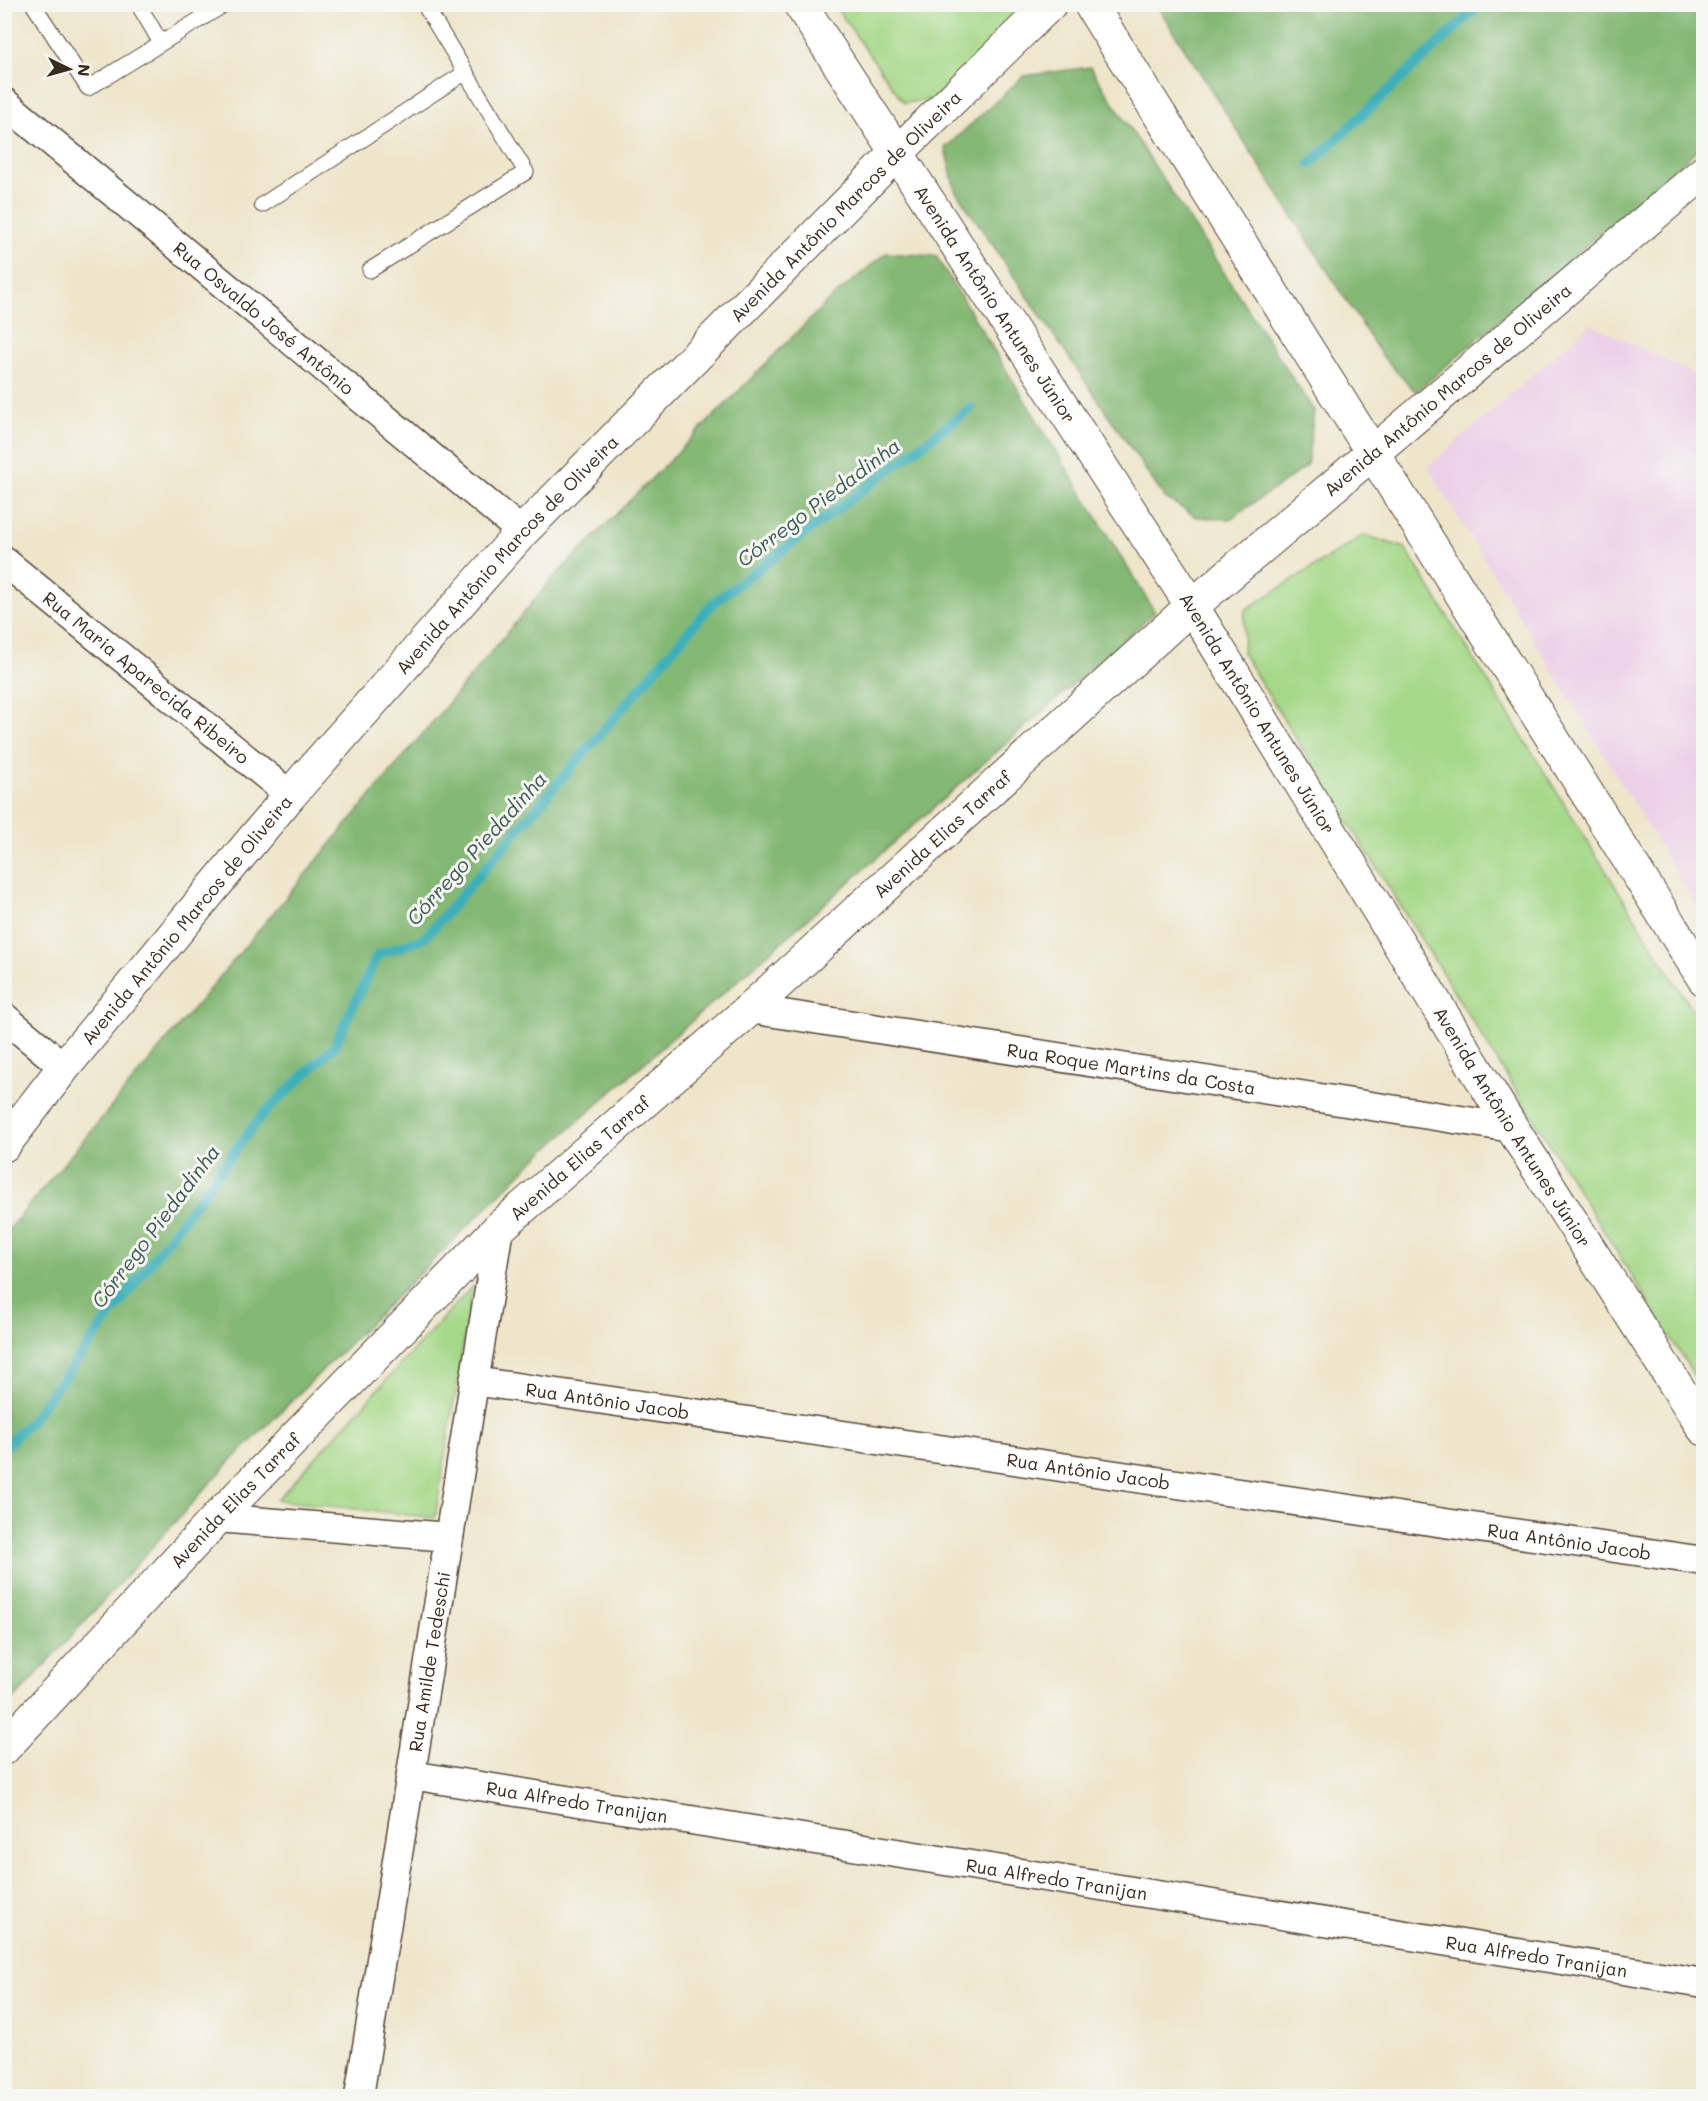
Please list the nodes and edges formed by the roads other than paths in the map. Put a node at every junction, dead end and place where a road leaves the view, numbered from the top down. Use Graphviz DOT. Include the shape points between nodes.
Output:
graph roads {
  1 [pos="33,4"];
  2 [pos="138,4"];
  3 [pos="225,4"];
  4 [pos="424,4"];
  5 [pos="800,4"];
  6 [pos="1050,4"];
  7 [pos="1090,4"];
  8 [pos="161,44"];
  9 [pos="466,72"];
  10 [pos="4,102"];
  11 [pos="897,153"];
  12 [pos="1704,172"];
  13 [pos="262,205"];
  14 [pos="370,270"];
  15 [pos="1372,454"];
  16 [pos="522,532"];
  17 [pos="4,561"];
  18 [pos="1192,606"];
  19 [pos="290,795"];
  20 [pos="1704,978"];
  21 [pos="750,1009"];
  22 [pos="4,1017"];
  23 [pos="64,1067"];
  24 [pos="1512,1128"];
  25 [pos="4,1145"];
  26 [pos="499,1228"];
  27 [pos="474,1381"];
  28 [pos="1704,1429"];
  29 [pos="217,1518"];
  30 [pos="449,1537"];
  31 [pos="1704,1561"];
  32 [pos="4,1748"];
  33 [pos="411,1775"];
  34 [pos="1704,1983"];
  35 [pos="359,2097"];
  1 -- 8 [label="lane" via="88,88"];
  2 -- 8 [label="lane"];
  3 -- 8 [label="lane"];
  4 -- 9 [label="lane"];
  5 -- 11 [label="main road, Avenida Antônio Antunes Júnior"];
  6 -- 11 [label="main road, Avenida Antônio Marcos de Oliveira"];
  7 -- 15 [label="main road"];
  9 -- 13 [label="lane"];
  9 -- 14 [label="lane" via="526,172"];
  10 -- 16 [label="street, Rua Osvaldo José Antônio"];
  11 -- 16 [label="main road, Avenida Antônio Marcos de Oliveira"];
  11 -- 18 [label="main road, Avenida Antônio Antunes Júnior"];
  12 -- 15 [label="main road, Avenida Antônio Marcos de Oliveira"];
  15 -- 18 [label="main road, Avenida Antônio Marcos de Oliveira"];
  15 -- 20 [label="main road"];
  16 -- 19 [label="main road, Avenida Antônio Marcos de Oliveira"];
  17 -- 19 [label="street, Rua Maria Aparecida Ribeiro"];
  18 -- 21 [label="main road, Avenida Elias Tarraf"];
  18 -- 24 [label="main road, Avenida Antônio Antunes Júnior"];
  19 -- 23 [label="main road, Avenida Antônio Marcos de Oliveira"];
  21 -- 24 [label="street, Rua Roque Martins da Costa"];
  21 -- 26 [label="main road, Avenida Elias Tarraf"];
  22 -- 23 [label="street"];
  23 -- 25 [label="main road, Avenida Antônio Marcos de Oliveira"];
  24 -- 28 [label="main road, Avenida Antônio Antunes Júnior"];
  26 -- 27 [label="street, Rua Amilde Tedeschi"];
  26 -- 29 [label="main road, Avenida Elias Tarraf"];
  27 -- 30 [label="street, Rua Amilde Tedeschi"];
  27 -- 31 [label="street, Rua Antônio Jacob"];
  29 -- 30 [label="street"];
  29 -- 32 [label="main road, Avenida Elias Tarraf"];
  30 -- 33 [label="street, Rua Amilde Tedeschi"];
  33 -- 34 [label="street, Rua Alfredo Tranijan"];
  33 -- 35 [label="street, Rua Amilde Tedeschi"];
}
